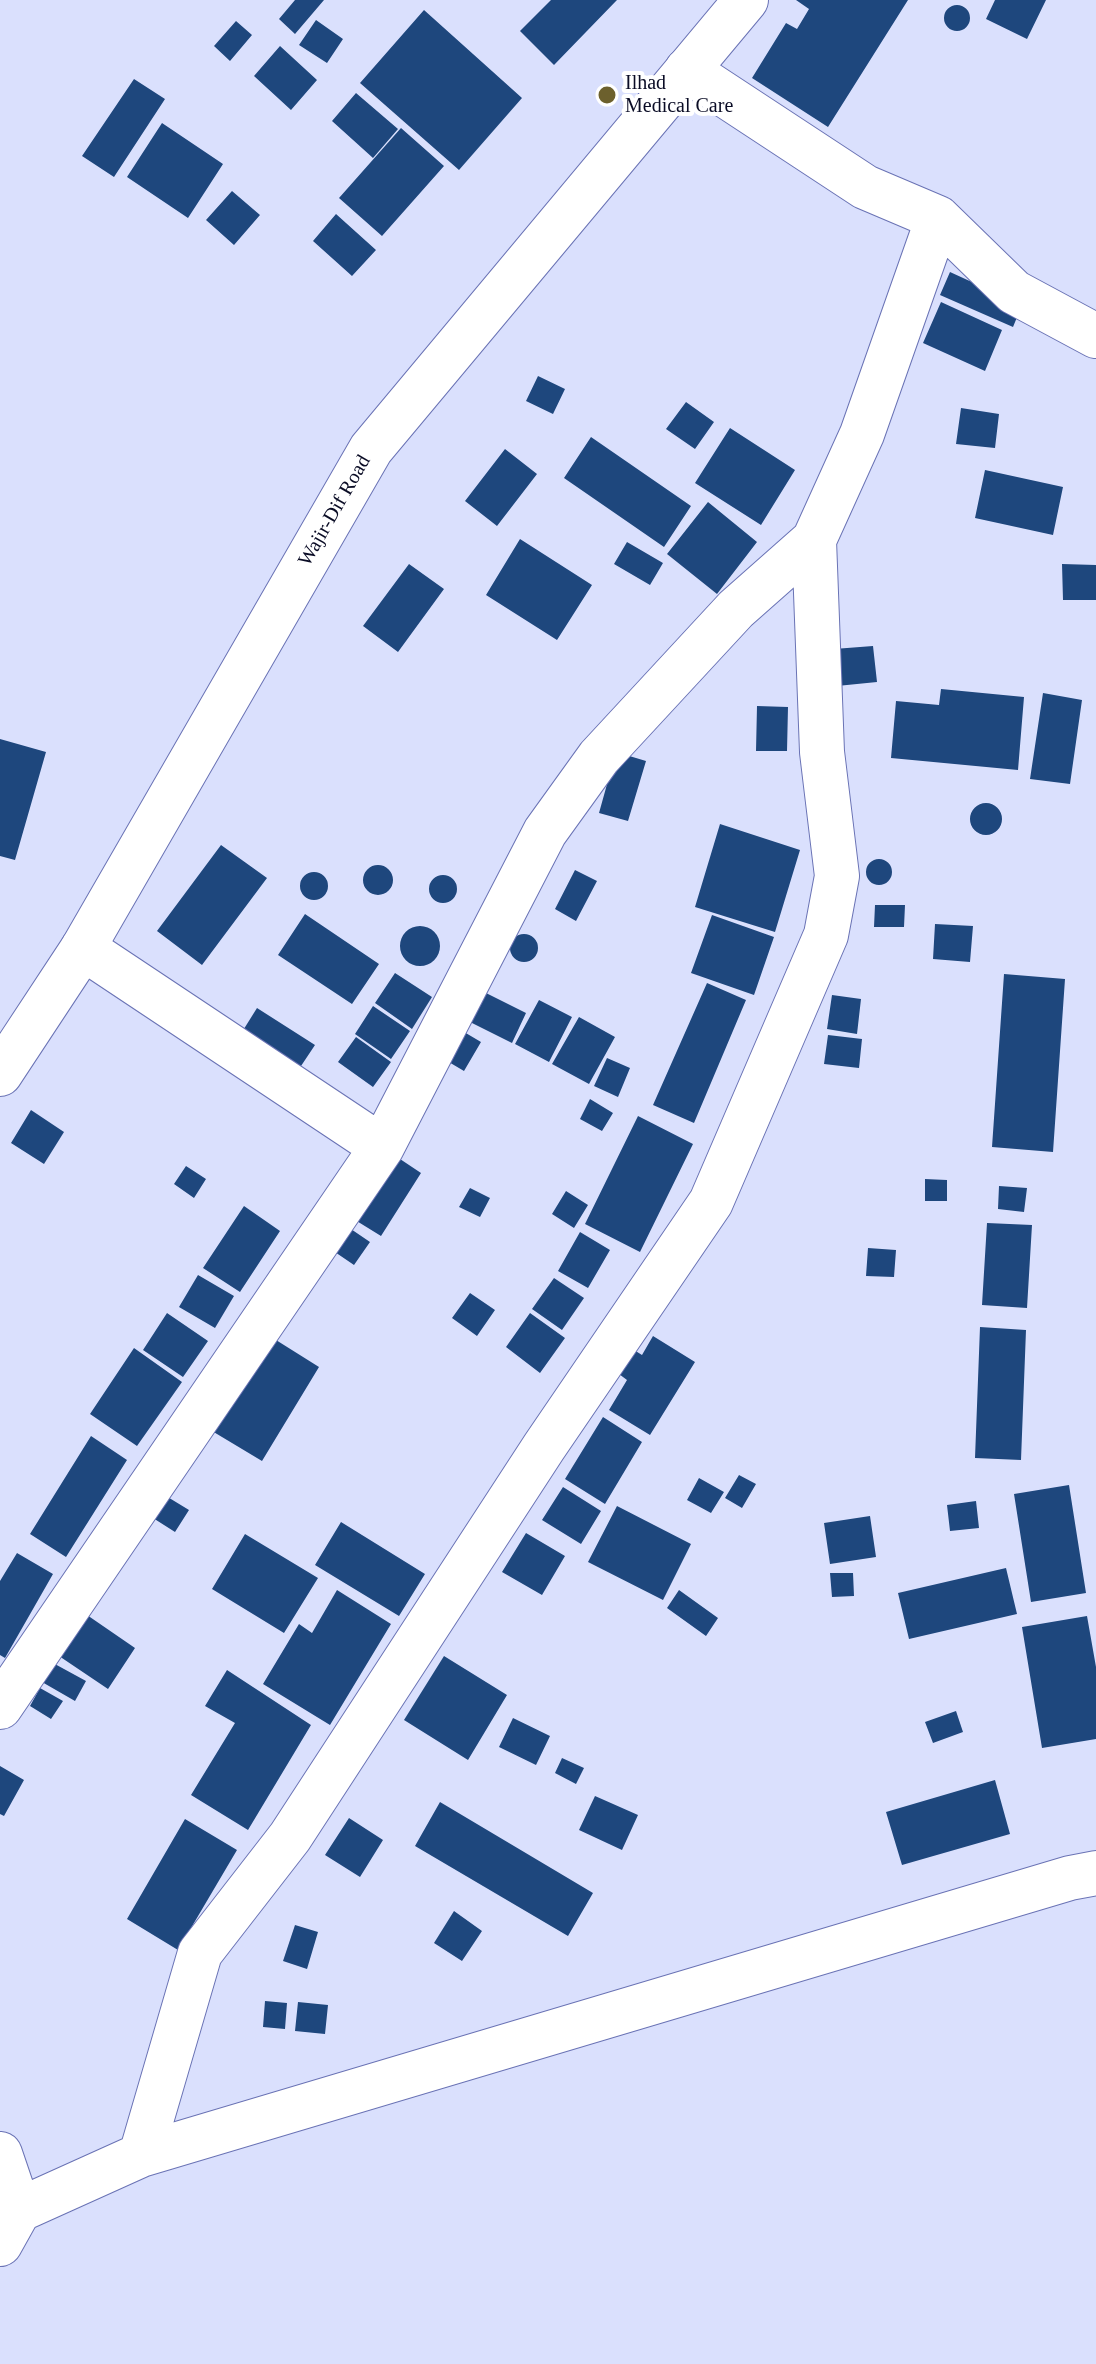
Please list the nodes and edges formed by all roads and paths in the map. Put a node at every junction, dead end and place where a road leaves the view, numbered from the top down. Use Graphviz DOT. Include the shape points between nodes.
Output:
graph roads {
  1 [pos="746,0"];
  2 [pos="687,70"];
  3 [pos="938,218"];
  4 [pos="1096,336"];
  5 [pos="814,540"];
  6 [pos="83,948"];
  7 [pos="0,1074"];
  8 [pos="382,1147"];
  9 [pos="0,1707"];
  10 [pos="1096,1873"];
  11 [pos="0,2154"];
  12 [pos="141,2155"];
  13 [pos="10,2227"];
  1 -- 2 [label="street, Wajir-Dif Road"];
  2 -- 3 [label="street" via="865,187"];
  2 -- 6 [label="street, Wajir-Dif Road" via="371,449"];
  3 -- 4 [label="street" via="1014,292"];
  3 -- 5 [label="street" via="862,434"];
  5 -- 8 [label="street" via="736,609 609,746 545,832"];
  5 -- 12 [label="street" via="822,752 837,876 826,935 711,1202 290,1837 200,1953"];
  6 -- 7 [label="street, Wajir-Dif Road"];
  6 -- 8 [label="street"];
  8 -- 9 [label="street"];
  10 -- 12 [label="street"];
  11 -- 13 [label="street"];
  12 -- 13 [label="street"];
}
